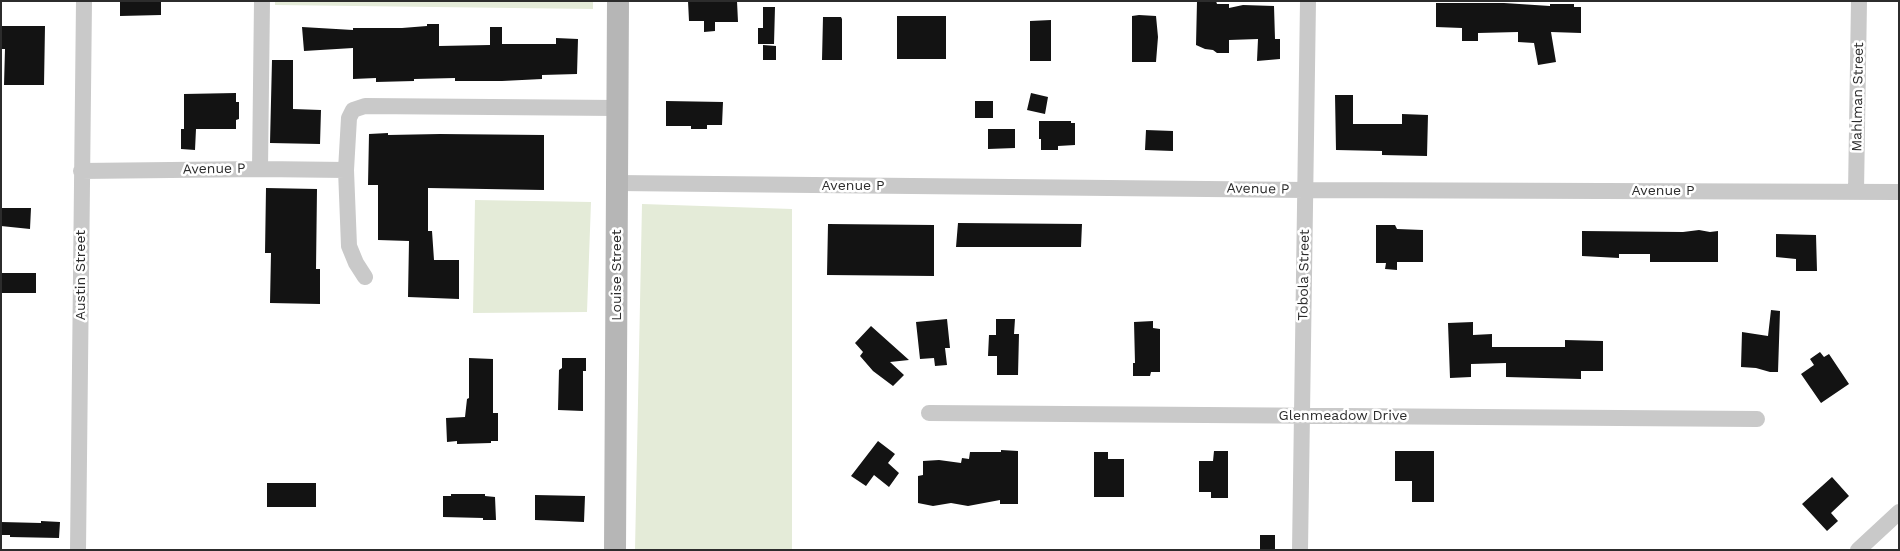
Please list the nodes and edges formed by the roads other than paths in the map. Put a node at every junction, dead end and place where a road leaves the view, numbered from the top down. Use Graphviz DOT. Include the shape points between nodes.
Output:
graph roads {
  1 [pos="84,1"];
  2 [pos="262,1"];
  3 [pos="618,1"];
  4 [pos="1308,1"];
  5 [pos="1859,1"];
  6 [pos="618,108"];
  7 [pos="260,169"];
  8 [pos="346,170"];
  9 [pos="81,171"];
  10 [pos="618,183"];
  11 [pos="1305,190"];
  12 [pos="1856,192"];
  13 [pos="1899,192"];
  14 [pos="366,277"];
  15 [pos="929,413"];
  16 [pos="1302,416"];
  17 [pos="1757,419"];
  18 [pos="1899,512"];
  19 [pos="78,550"];
  20 [pos="615,550"];
  21 [pos="1300,550"];
  22 [pos="1858,550"];
  1 -- 9 [label="street, Austin Street"];
  2 -- 7 [label="street"];
  3 -- 6 [label="street, Louise Street"];
  4 -- 11 [label="street, Tobola Street"];
  5 -- 12 [label="street, Mahlman Street"];
  6 -- 8 [label="street" via="365,106 353,110 349,118"];
  6 -- 10 [label="street, Louise Street"];
  7 -- 8 [label="street, Avenue P"];
  7 -- 9 [label="street, Avenue P"];
  8 -- 14 [label="street" via="349,246"];
  9 -- 19 [label="street, Austin Street"];
  10 -- 11 [label="street, Avenue P"];
  10 -- 20 [label="street, Louise Street"];
  11 -- 12 [label="street, Avenue P"];
  11 -- 16 [label="street, Tobola Street"];
  12 -- 13 [label="street, Avenue P"];
  15 -- 16 [label="street, Glenmeadow Drive"];
  16 -- 17 [label="street, Glenmeadow Drive"];
  16 -- 21 [label="street, Tobola Street"];
  18 -- 22 [label="street"];
}
